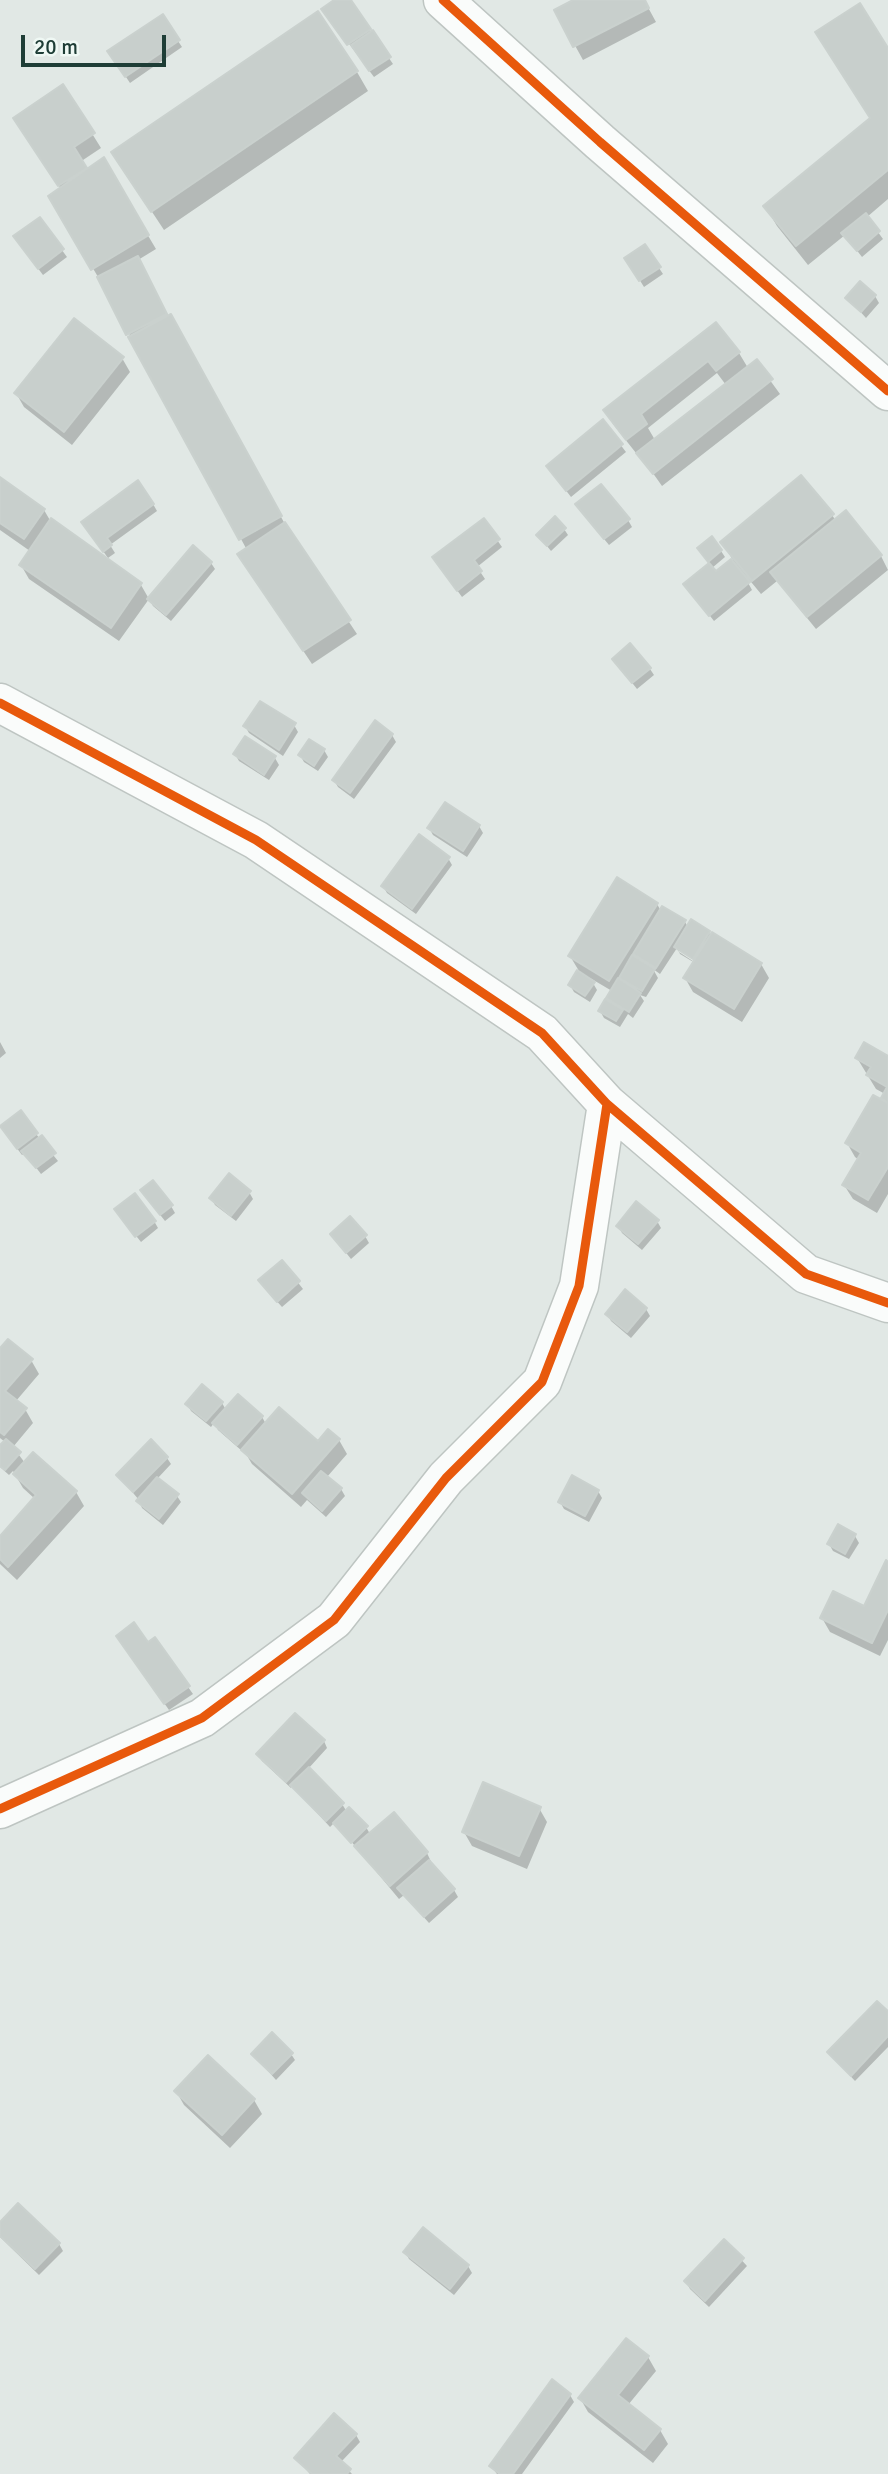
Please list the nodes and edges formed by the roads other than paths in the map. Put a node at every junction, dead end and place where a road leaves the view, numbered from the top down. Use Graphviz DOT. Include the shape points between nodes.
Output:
graph roads {
  1 [pos="443,0"];
  2 [pos="888,391"];
  3 [pos="0,703"];
  4 [pos="607,1104"];
  5 [pos="888,1304"];
  6 [pos="0,1809"];
  1 -- 2 [label="street"];
  3 -- 4 [label="street" via="256,840 542,1033"];
  4 -- 5 [label="street" via="806,1275"];
  4 -- 6 [label="street" via="579,1286 541,1382 446,1478 334,1620 202,1718"];
}
